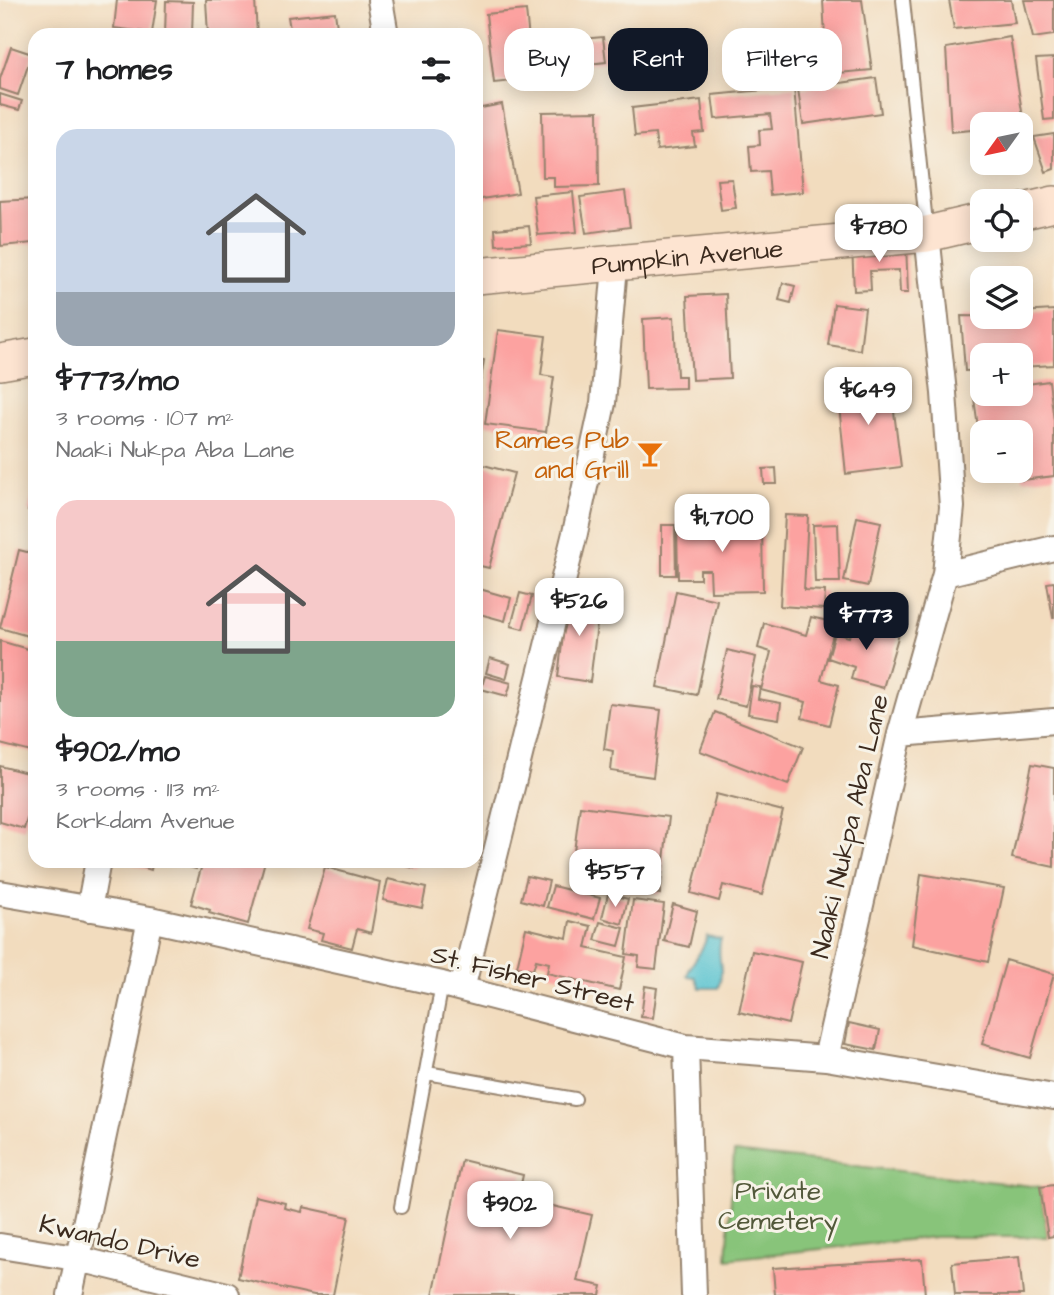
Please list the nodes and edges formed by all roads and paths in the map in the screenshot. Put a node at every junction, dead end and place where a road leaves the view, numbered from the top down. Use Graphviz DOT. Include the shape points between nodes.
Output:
graph roads {
  1 [pos="380,0"];
  2 [pos="903,0"];
  3 [pos="385,28"];
  4 [pos="1054,204"];
  5 [pos="1033,209"];
  6 [pos="970,224"];
  7 [pos="927,234"];
  8 [pos="615,266"];
  9 [pos="483,275"];
  10 [pos="28,357"];
  11 [pos="0,362"];
  12 [pos="1054,548"];
  13 [pos="945,574"];
  14 [pos="1054,721"];
  15 [pos="900,734"];
  16 [pos="96,868"];
  17 [pos="0,893"];
  18 [pos="89,909"];
  19 [pos="150,919"];
  20 [pos="452,987"];
  21 [pos="686,1047"];
  22 [pos="825,1058"];
  23 [pos="427,1073"];
  24 [pos="1054,1097"];
  25 [pos="575,1099"];
  26 [pos="401,1207"];
  27 [pos="0,1246"];
  28 [pos="75,1258"];
  29 [pos="217,1294"];
  30 [pos="69,1295"];
  31 [pos="694,1295"];
  1 -- 3 [label="street"];
  2 -- 7 [label="lane"];
  4 -- 5 [label="street"];
  6 -- 7 [label="street, Pumpkin Avenue"];
  7 -- 8 [label="street, Pumpkin Avenue"];
  7 -- 13 [label="street, Naaki Nukpa Aba Lane" via="952,507"];
  8 -- 9 [label="street, Pumpkin Avenue"];
  8 -- 20 [label="street" via="603,403 575,533"];
  10 -- 11 [label="street"];
  12 -- 13 [label="street"];
  13 -- 15 [label="street, Naaki Nukpa Aba Lane"];
  14 -- 15 [label="street"];
  15 -- 22 [label="street, Naaki Nukpa Aba Lane"];
  16 -- 18 [label="street"];
  17 -- 18 [label="street, St. Fisher Street"];
  18 -- 19 [label="street, St. Fisher Street"];
  19 -- 20 [label="street, St. Fisher Street"];
  19 -- 28 [label="street"];
  20 -- 21 [label="street, St. Fisher Street"];
  20 -- 23 [label="lane"];
  21 -- 22 [label="street, St. Fisher Street"];
  21 -- 31 [label="street"];
  22 -- 24 [label="street, St. Fisher Street"];
  23 -- 25 [label="lane"];
  23 -- 26 [label="lane"];
  27 -- 28 [label="street, Kwando Drive"];
  28 -- 29 [label="street, Kwando Drive"];
  28 -- 30 [label="street"];
}
